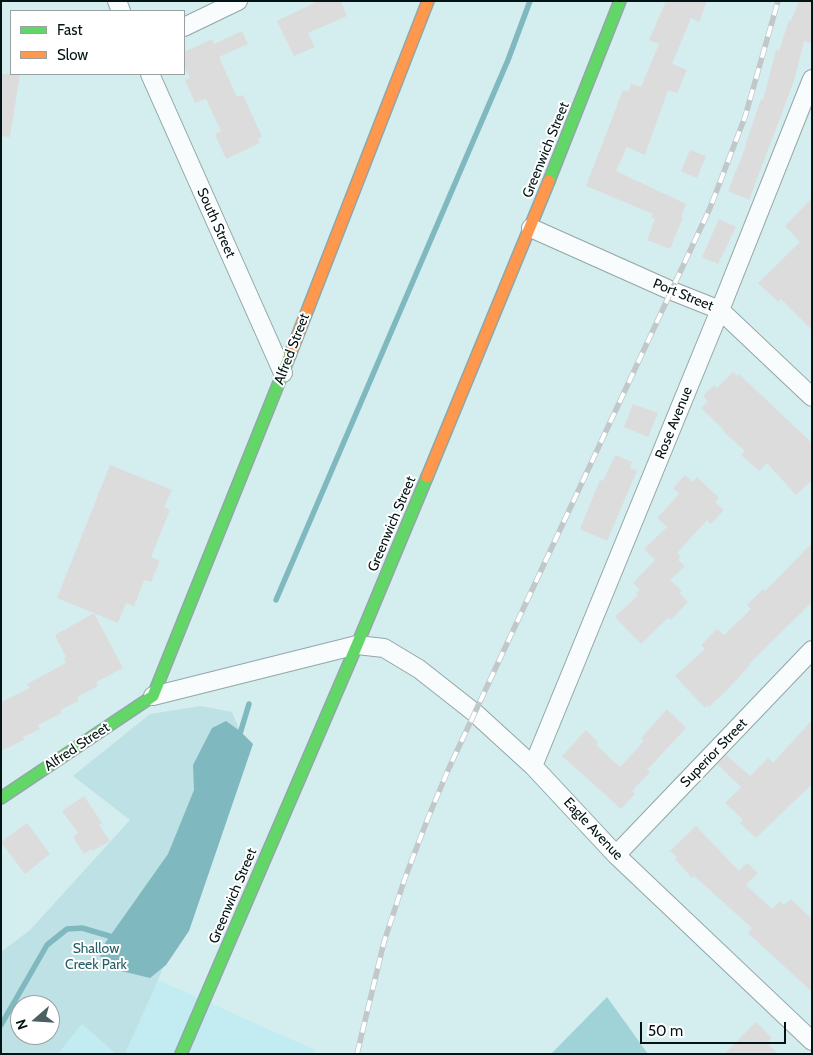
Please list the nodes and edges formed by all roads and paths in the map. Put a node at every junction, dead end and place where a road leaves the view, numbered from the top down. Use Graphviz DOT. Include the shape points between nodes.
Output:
graph roads {
  1 [pos="238,1"];
  2 [pos="428,1"];
  3 [pos="620,1"];
  4 [pos="185,27"];
  5 [pos="150,75"];
  6 [pos="812,79"];
  7 [pos="531,228"];
  8 [pos="720,310"];
  9 [pos="283,372"];
  10 [pos="812,397"];
  11 [pos="357,645"];
  12 [pos="812,650"];
  13 [pos="153,696"];
  14 [pos="533,766"];
  15 [pos="1,798"];
  16 [pos="616,855"];
  17 [pos="812,1041"];
  18 [pos="181,1054"];
  1 -- 4 [label="street"];
  2 -- 9 [label="street, Alfred Street"];
  3 -- 7 [label="street, Greenwich Street"];
  5 -- 9 [label="street, South Street"];
  6 -- 8 [label="street, Rose Avenue"];
  7 -- 8 [label="street, Port Street" via="672,292"];
  7 -- 11 [label="street, Greenwich Street"];
  8 -- 10 [label="street, Port Street"];
  8 -- 14 [label="street, Rose Avenue"];
  9 -- 13 [label="street, Alfred Street"];
  11 -- 13 [label="street, Alfred Street"];
  11 -- 14 [label="street, Eagle Avenue" via="384,648 419,669 475,713"];
  11 -- 18 [label="street, Greenwich Street"];
  12 -- 16 [label="street, Superior Street"];
  13 -- 15 [label="street, Alfred Street"];
  14 -- 16 [label="street, Eagle Avenue"];
  16 -- 17 [label="street, Eagle Avenue"];
}
